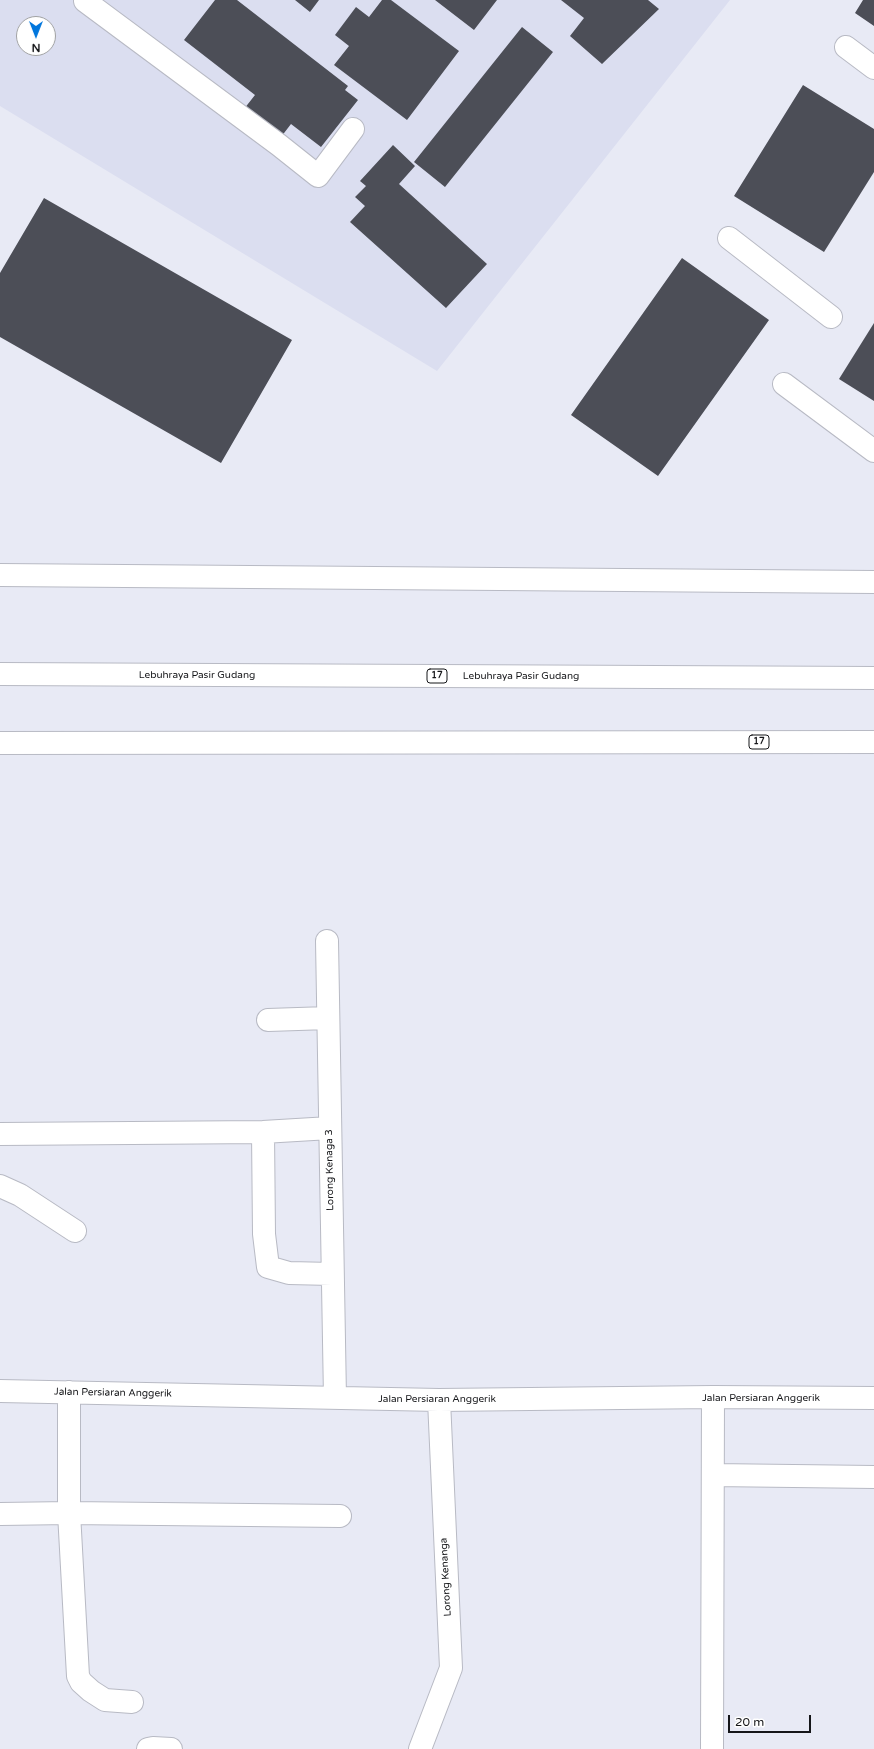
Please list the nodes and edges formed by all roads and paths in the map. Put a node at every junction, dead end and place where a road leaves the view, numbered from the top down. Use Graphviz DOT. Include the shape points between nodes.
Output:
graph roads {
  1 [pos="84,0"];
  2 [pos="846,47"];
  3 [pos="874,68"];
  4 [pos="353,130"];
  5 [pos="729,238"];
  6 [pos="831,317"];
  7 [pos="784,384"];
  8 [pos="874,451"];
  9 [pos="0,575"];
  10 [pos="874,582"];
  11 [pos="0,674"];
  12 [pos="874,678"];
  13 [pos="874,742"];
  14 [pos="0,743"];
  15 [pos="327,941"];
  16 [pos="328,1018"];
  17 [pos="268,1020"];
  18 [pos="330,1128"];
  19 [pos="263,1132"];
  20 [pos="0,1134"];
  21 [pos="0,1186"];
  22 [pos="75,1230"];
  23 [pos="332,1274"];
  24 [pos="0,1391"];
  25 [pos="69,1392"];
  26 [pos="713,1397"];
  27 [pos="335,1398"];
  28 [pos="874,1398"];
  29 [pos="439,1400"];
  30 [pos="713,1475"];
  31 [pos="874,1477"];
  32 [pos="69,1513"];
  33 [pos="0,1514"];
  34 [pos="340,1516"];
  35 [pos="132,1702"];
  36 [pos="420,1749"];
  37 [pos="712,1749"];
  1 -- 4 [label="main road" via="318,176"];
  2 -- 3 [label="main road"];
  5 -- 6 [label="main road"];
  7 -- 8 [label="main road"];
  9 -- 10 [label="main road"];
  11 -- 12 [label="main road, Lebuhraya Pasir Gudang / 17"];
  13 -- 14 [label="main road, 17"];
  15 -- 16 [label="main road, Lorong Kenaga 3"];
  16 -- 17 [label="main road"];
  16 -- 18 [label="main road, Lorong Kenaga 3"];
  18 -- 19 [label="main road"];
  18 -- 23 [label="main road, Lorong Kenaga 3"];
  19 -- 20 [label="main road"];
  19 -- 23 [label="main road" via="264,1234 268,1267 289,1272"];
  21 -- 22 [label="main road" via="20,1195"];
  23 -- 27 [label="main road, Lorong Kenaga 3"];
  24 -- 25 [label="main road, Jalan Persiaran Anggerik"];
  25 -- 27 [label="main road, Jalan Persiaran Anggerik"];
  25 -- 32 [label="main road"];
  26 -- 28 [label="main road, Jalan Persiaran Anggerik"];
  26 -- 29 [label="main road, Jalan Persiaran Anggerik"];
  26 -- 30 [label="main road"];
  27 -- 29 [label="main road, Jalan Persiaran Anggerik"];
  29 -- 36 [label="main road, Lorong Kenanga" via="451,1668"];
  30 -- 31 [label="main road"];
  30 -- 37 [label="main road"];
  32 -- 33 [label="main road"];
  32 -- 34 [label="main road"];
  32 -- 35 [label="main road" via="78,1676 91,1691 105,1700"];
}
